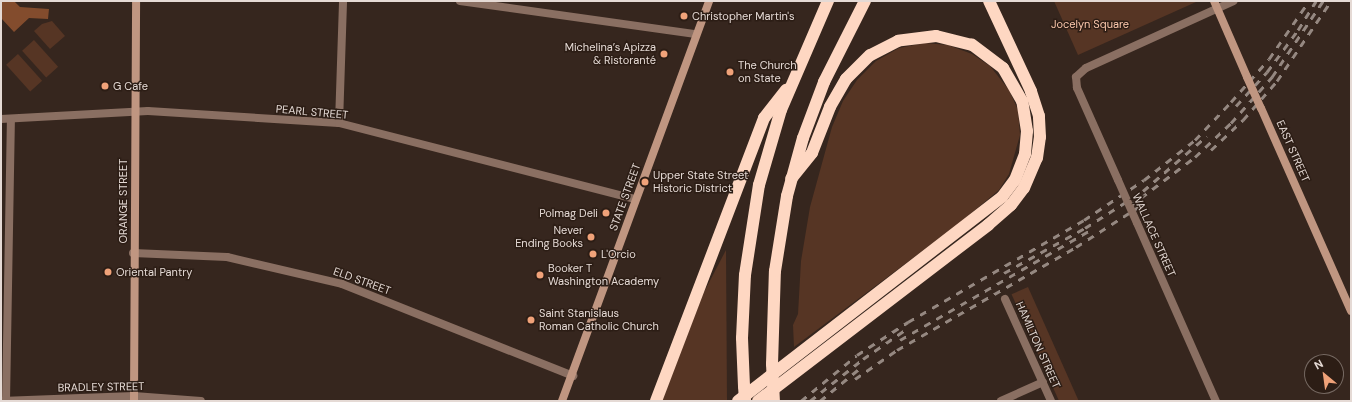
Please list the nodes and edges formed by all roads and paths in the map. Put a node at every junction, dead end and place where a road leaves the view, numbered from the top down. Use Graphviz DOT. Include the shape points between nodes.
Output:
graph roads {
  1 [pos="136,1"];
  2 [pos="343,1"];
  3 [pos="460,1"];
  4 [pos="709,1"];
  5 [pos="828,1"];
  6 [pos="865,1"];
  7 [pos="989,1"];
  8 [pos="1234,1"];
  9 [pos="1216,5"];
  10 [pos="696,34"];
  11 [pos="790,85"];
  12 [pos="134,112"];
  13 [pos="1,119"];
  14 [pos="11,119"];
  15 [pos="339,123"];
  16 [pos="791,179"];
  17 [pos="636,199"];
  18 [pos="134,253"];
  19 [pos="1005,299"];
  20 [pos="1351,311"];
  21 [pos="573,376"];
  22 [pos="1043,382"];
  23 [pos="134,399"];
  24 [pos="765,399"];
  25 [pos="1,401"];
  26 [pos="6,401"];
  27 [pos="201,401"];
  28 [pos="562,401"];
  29 [pos="656,401"];
  30 [pos="738,401"];
  31 [pos="745,401"];
  32 [pos="1001,401"];
  33 [pos="1051,401"];
  34 [pos="1216,401"];
  1 -- 12 [label="main road, ORANGE STREET"];
  2 -- 15 [label="street"];
  3 -- 10 [label="street"];
  4 -- 10 [label="main road, STATE STREET"];
  5 -- 11 [label="highway"];
  6 -- 16 [label="highway" via="824,82"];
  7 -- 24 [label="highway" via="1031,91 1039,116 1037,158 1024,188 1011,205 988,225"];
  8 -- 9 [label="street"];
  9 -- 20 [label="main road, EAST STREET, bridge"];
  9 -- 34 [label="street, WALLACE STREET, bridge" via="1086,68 1076,77 1077,88"];
  10 -- 17 [label="main road, STATE STREET"];
  11 -- 29 [label="highway" via="764,118"];
  11 -- 31 [label="highway, bridge" via="766,157 753,214 743,307"];
  12 -- 14 [label="street, PEARL STREET"];
  12 -- 15 [label="street, PEARL STREET"];
  12 -- 18 [label="main road, ORANGE STREET"];
  13 -- 14 [label="street, PEARL STREET"];
  14 -- 26 [label="street"];
  15 -- 17 [label="street, PEARL STREET"];
  16 -- 24 [label="highway, bridge" via="775,271 772,364"];
  16 -- 30 [label="highway" via="812,154 830,107 846,79 870,55 898,41 936,36 972,45 1003,68 1022,101 1027,130 1025,154 1015,180 1002,198"];
  17 -- 21 [label="main road, STATE STREET"];
  18 -- 21 [label="street, ELD STREET" via="227,257 342,284"];
  18 -- 23 [label="main road, ORANGE STREET"];
  19 -- 22 [label="street, HAMILTON STREET"];
  21 -- 28 [label="main road, STATE STREET"];
  22 -- 32 [label="street"];
  22 -- 33 [label="street, HAMILTON STREET"];
  23 -- 26 [label="street, BRADLEY STREET"];
  23 -- 27 [label="street, BRADLEY STREET"];
  25 -- 26 [label="street, BRADLEY STREET"];
}
